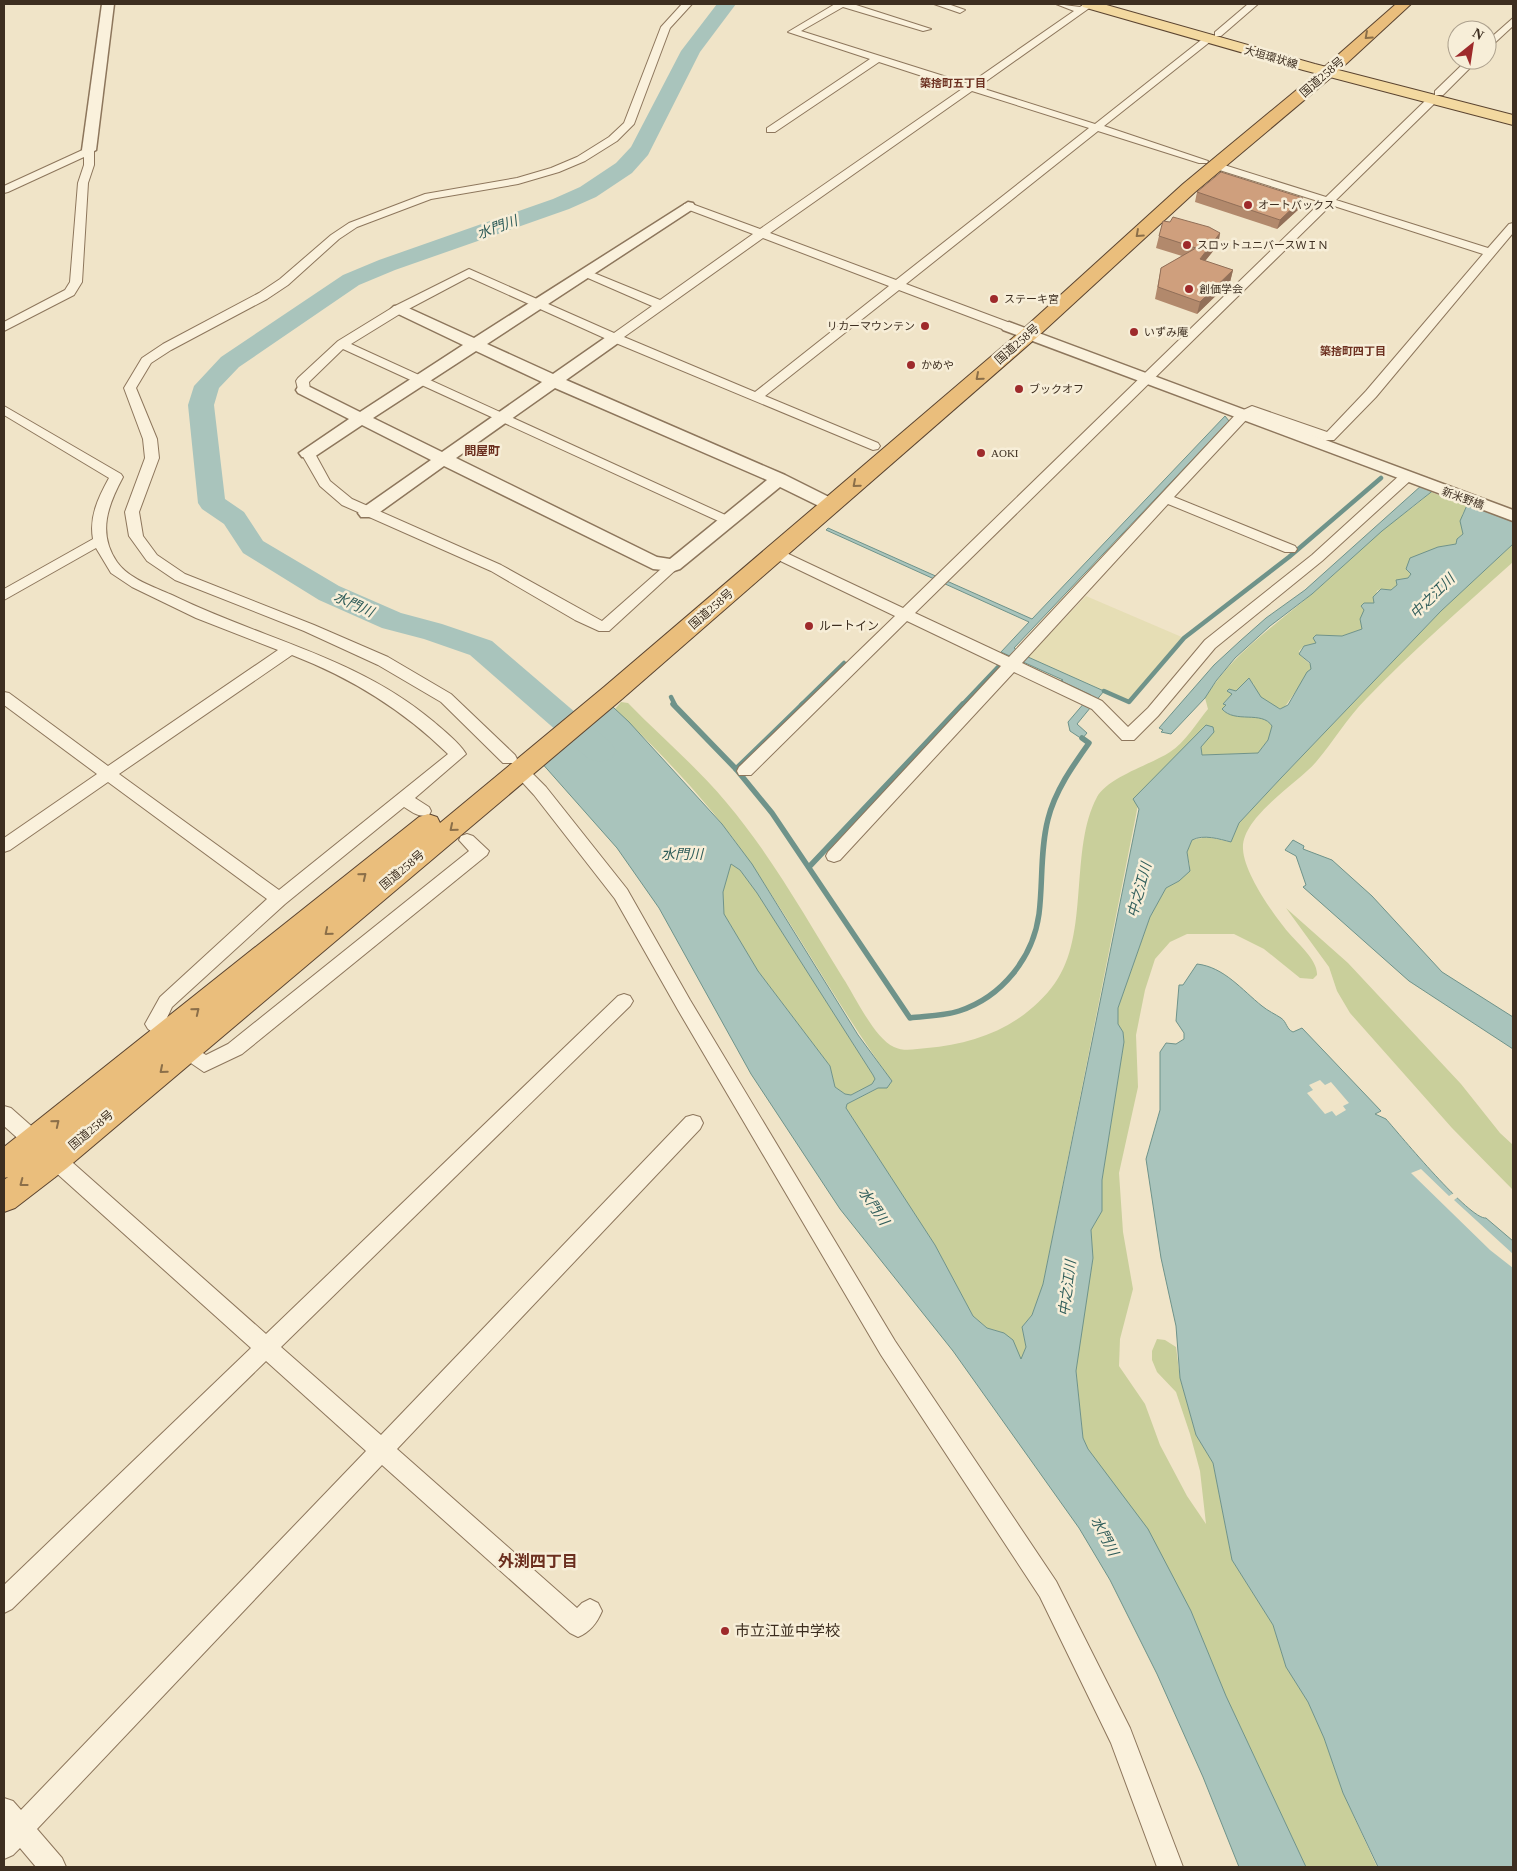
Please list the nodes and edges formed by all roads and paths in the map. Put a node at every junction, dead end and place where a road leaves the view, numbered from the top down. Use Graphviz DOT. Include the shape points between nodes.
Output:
graph roads {
  1 [pos="108,4"];
  2 [pos="687,4"];
  3 [pos="842,4"];
  4 [pos="939,4"];
  5 [pos="1061,4"];
  6 [pos="1109,4"];
  7 [pos="1252,4"];
  8 [pos="1385,4"];
  9 [pos="1404,4"];
  10 [pos="1086,6"];
  11 [pos="960,10"];
  12 [pos="1513,21"];
  13 [pos="926,29"];
  14 [pos="1213,36"];
  15 [pos="1497,36"];
  16 [pos="877,59"];
  17 [pos="1323,67"];
  18 [pos="1463,70"];
  19 [pos="970,88"];
  20 [pos="1436,96"];
  21 [pos="1513,113"];
  22 [pos="1513,120"];
  23 [pos="1096,128"];
  24 [pos="771,130"];
  25 [pos="89,150"];
  26 [pos="1210,164"];
  27 [pos="4,190"];
  28 [pos="1328,201"];
  29 [pos="688,206"];
  30 [pos="1513,226"];
  31 [pos="761,234"];
  32 [pos="1490,252"];
  33 [pos="585,273"];
  34 [pos="896,285"];
  35 [pos="538,303"];
  36 [pos="662,305"];
  37 [pos="399,309"];
  38 [pos="4,327"];
  39 [pos="1009,327"];
  40 [pos="1028,335"];
  41 [pos="615,338"];
  42 [pos="342,344"];
  43 [pos="476,344"];
  44 [pos="422,379"];
  45 [pos="1145,379"];
  46 [pos="554,381"];
  47 [pos="304,390"];
  48 [pos="756,397"];
  49 [pos="4,410"];
  50 [pos="1242,416"];
  51 [pos="503,417"];
  52 [pos="360,419"];
  53 [pos="873,446"];
  54 [pos="308,453"];
  55 [pos="443,459"];
  56 [pos="1409,478"];
  57 [pos="779,479"];
  58 [pos="1164,498"];
  59 [pos="823,501"];
  60 [pos="367,513"];
  61 [pos="1513,516"];
  62 [pos="727,521"];
  63 [pos="100,542"];
  64 [pos="1290,549"];
  65 [pos="775,553"];
  66 [pos="674,565"];
  67 [pos="4,595"];
  68 [pos="906,616"];
  69 [pos="288,650"];
  70 [pos="1016,659"];
  71 [pos="606,689"];
  72 [pos="4,697"];
  73 [pos="520,761"];
  74 [pos="745,771"];
  75 [pos="108,774"];
  76 [pos="403,798"];
  77 [pos="422,811"];
  78 [pos="467,840"];
  79 [pos="4,846"];
  80 [pos="834,856"];
  81 [pos="279,899"];
  82 [pos="624,1001"];
  83 [pos="176,1042"];
  84 [pos="4,1114"];
  85 [pos="693,1123"];
  86 [pos="35,1140"];
  87 [pos="56,1159"];
  88 [pos="4,1165"];
  89 [pos="4,1198"];
  90 [pos="266,1348"];
  91 [pos="381,1451"];
  92 [pos="4,1601"];
  93 [pos="590,1611"];
  94 [pos="9,1828"];
  95 [pos="52,1867"];
  96 [pos="1170,1867"];
  1 -- 25 [label="street"];
  2 -- 73 [label="street" via="666,27 629,124 613,139 581,159 555,170 518,181 429,196 352,225 264,296 166,347 146,361 130,388 150,439 152,458 132,512 136,536 152,558 180,577 383,661 446,698"];
  3 -- 13 [label="street"];
  3 -- 16 [label="street" via="793,32"];
  4 -- 11 [label="street"];
  5 -- 10 [label="street"];
  6 -- 14 [label="main road, 大垣環状線"];
  7 -- 14 [label="street"];
  8 -- 17 [label="highway, 国道258号"];
  9 -- 17 [label="highway, 国道258号, one-way"];
  10 -- 14 [label="main road, 大垣環状線"];
  10 -- 19 [label="street"];
  12 -- 15 [label="street"];
  14 -- 17 [label="main road, 大垣環状線"];
  14 -- 23 [label="street"];
  16 -- 19 [label="street"];
  16 -- 24 [label="street"];
  17 -- 20 [label="main road, 大垣環状線"];
  17 -- 26 [label="highway, 国道258号"];
  18 -- 20 [label="street"];
  19 -- 23 [label="street"];
  19 -- 31 [label="street"];
  20 -- 21 [label="main road, 大垣環状線"];
  20 -- 22 [label="main road, 大垣環状線"];
  20 -- 28 [label="street"];
  23 -- 26 [label="street"];
  23 -- 34 [label="street"];
  25 -- 27 [label="street"];
  25 -- 38 [label="street" via="89,165 83,184 76,282 70,292"];
  26 -- 28 [label="street"];
  26 -- 39 [label="highway, 国道258号"];
  26 -- 40 [label="highway, 国道258号, one-way"];
  28 -- 32 [label="street"];
  28 -- 45 [label="street"];
  29 -- 31 [label="street"];
  29 -- 33 [label="street"];
  30 -- 32 [label="street"];
  31 -- 34 [label="street"];
  31 -- 36 [label="street"];
  32 -- 50 [label="street" via="1371,394 1329,437 1252,410"];
  33 -- 35 [label="street"];
  33 -- 36 [label="street"];
  34 -- 39 [label="street"];
  34 -- 48 [label="street"];
  35 -- 37 [label="street" via="469,273"];
  35 -- 41 [label="street"];
  35 -- 43 [label="street"];
  36 -- 41 [label="street"];
  37 -- 42 [label="street"];
  37 -- 43 [label="street"];
  39 -- 40 [label="street, 新米野橋"];
  39 -- 53 [label="highway, 国道258号"];
  40 -- 45 [label="street, 新米野橋"];
  40 -- 59 [label="highway, 国道258号, one-way"];
  41 -- 46 [label="street"];
  41 -- 48 [label="street"];
  42 -- 44 [label="street"];
  42 -- 47 [label="street" via="302,381"];
  43 -- 44 [label="street"];
  43 -- 46 [label="street"];
  44 -- 51 [label="street"];
  44 -- 52 [label="street"];
  45 -- 50 [label="street, 新米野橋"];
  45 -- 68 [label="street"];
  46 -- 51 [label="street"];
  46 -- 57 [label="street"];
  47 -- 52 [label="street"];
  48 -- 53 [label="street"];
  49 -- 63 [label="street" via="116,477 101,506 97,527"];
  50 -- 56 [label="street, 新米野橋"];
  50 -- 58 [label="street"];
  51 -- 55 [label="street"];
  51 -- 62 [label="street"];
  52 -- 54 [label="street"];
  52 -- 55 [label="street"];
  53 -- 59 [label="highway, 国道258号"];
  54 -- 60 [label="street" via="325,483 347,502"];
  55 -- 60 [label="street"];
  55 -- 66 [label="street" via="653,563"];
  56 -- 61 [label="street, 新米野橋"];
  56 -- 70 [label="street" via="1317,558 1210,644 1153,712 1128,736 1097,705"];
  57 -- 59 [label="street"];
  57 -- 62 [label="street"];
  58 -- 64 [label="street"];
  58 -- 70 [label="street"];
  59 -- 65 [label="highway, 国道258号"];
  59 -- 71 [label="highway, 国道258号"];
  60 -- 66 [label="street" via="496,568 604,628"];
  62 -- 66 [label="street"];
  63 -- 67 [label="street"];
  63 -- 69 [label="street" via="114,566 137,584"];
  65 -- 68 [label="street"];
  65 -- 71 [label="highway, 国道258号"];
  68 -- 70 [label="street"];
  68 -- 74 [label="street"];
  69 -- 75 [label="street"];
  69 -- 76 [label="street" via="348,673 392,696 458,754"];
  70 -- 80 [label="street"];
  71 -- 73 [label="highway, 国道258号"];
  72 -- 75 [label="street"];
  73 -- 83 [label="highway, 国道258号"];
  73 -- 96 [label="street" via="621,894 888,1348 1048,1588 1121,1737"];
  75 -- 79 [label="street"];
  75 -- 81 [label="street"];
  76 -- 77 [label="street"];
  76 -- 81 [label="street"];
  78 -- 83 [label="street" via="481,851 235,1050 204,1064"];
  81 -- 83 [label="street" via="166,1002 154,1024"];
  82 -- 90 [label="street"];
  86 -- 83 [label="highway, 国道258号, one-way"];
  83 -- 87 [label="highway, 国道258号, one-way"];
  84 -- 86 [label="street"];
  85 -- 91 [label="street"];
  86 -- 87 [label="street"];
  86 -- 88 [label="highway, 国道258号"];
  87 -- 89 [label="highway, 国道258号, one-way"];
  87 -- 90 [label="street"];
  90 -- 91 [label="street"];
  90 -- 92 [label="street"];
  91 -- 93 [label="street" via="578,1625"];
  91 -- 94 [label="street"];
  94 -- 95 [label="street"];
}
